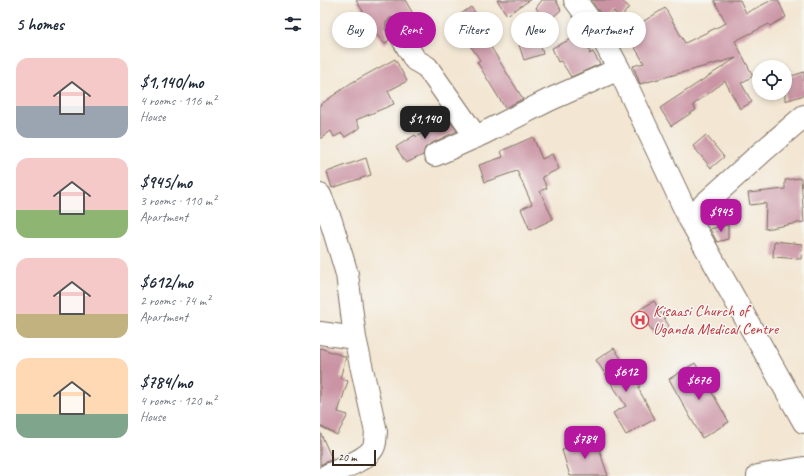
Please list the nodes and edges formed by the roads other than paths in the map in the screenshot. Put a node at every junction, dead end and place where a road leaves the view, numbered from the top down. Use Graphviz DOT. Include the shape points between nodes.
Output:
graph roads {
  1 [pos="575,0"];
  2 [pos="408,48"];
  3 [pos="619,69"];
  4 [pos="804,116"];
  5 [pos="476,137"];
  6 [pos="435,155"];
  7 [pos="320,195"];
  8 [pos="689,218"];
  9 [pos="320,333"];
  10 [pos="355,338"];
  11 [pos="804,422"];
  12 [pos="804,468"];
  13 [pos="326,476"];
  14 [pos="758,476"];
  1 -- 3 [label="street" via="600,34"];
  2 -- 5 [label="street" via="415,60 427,67"];
  3 -- 5 [label="street" via="549,100"];
  3 -- 8 [label="street"];
  4 -- 8 [label="street"];
  5 -- 6 [label="street"];
  7 -- 10 [label="street" via="331,221 347,274"];
  8 -- 11 [label="street"];
  9 -- 10 [label="street"];
  10 -- 13 [label="street" via="376,432 375,444 371,451 360,459"];
  12 -- 14 [label="street"];
}
